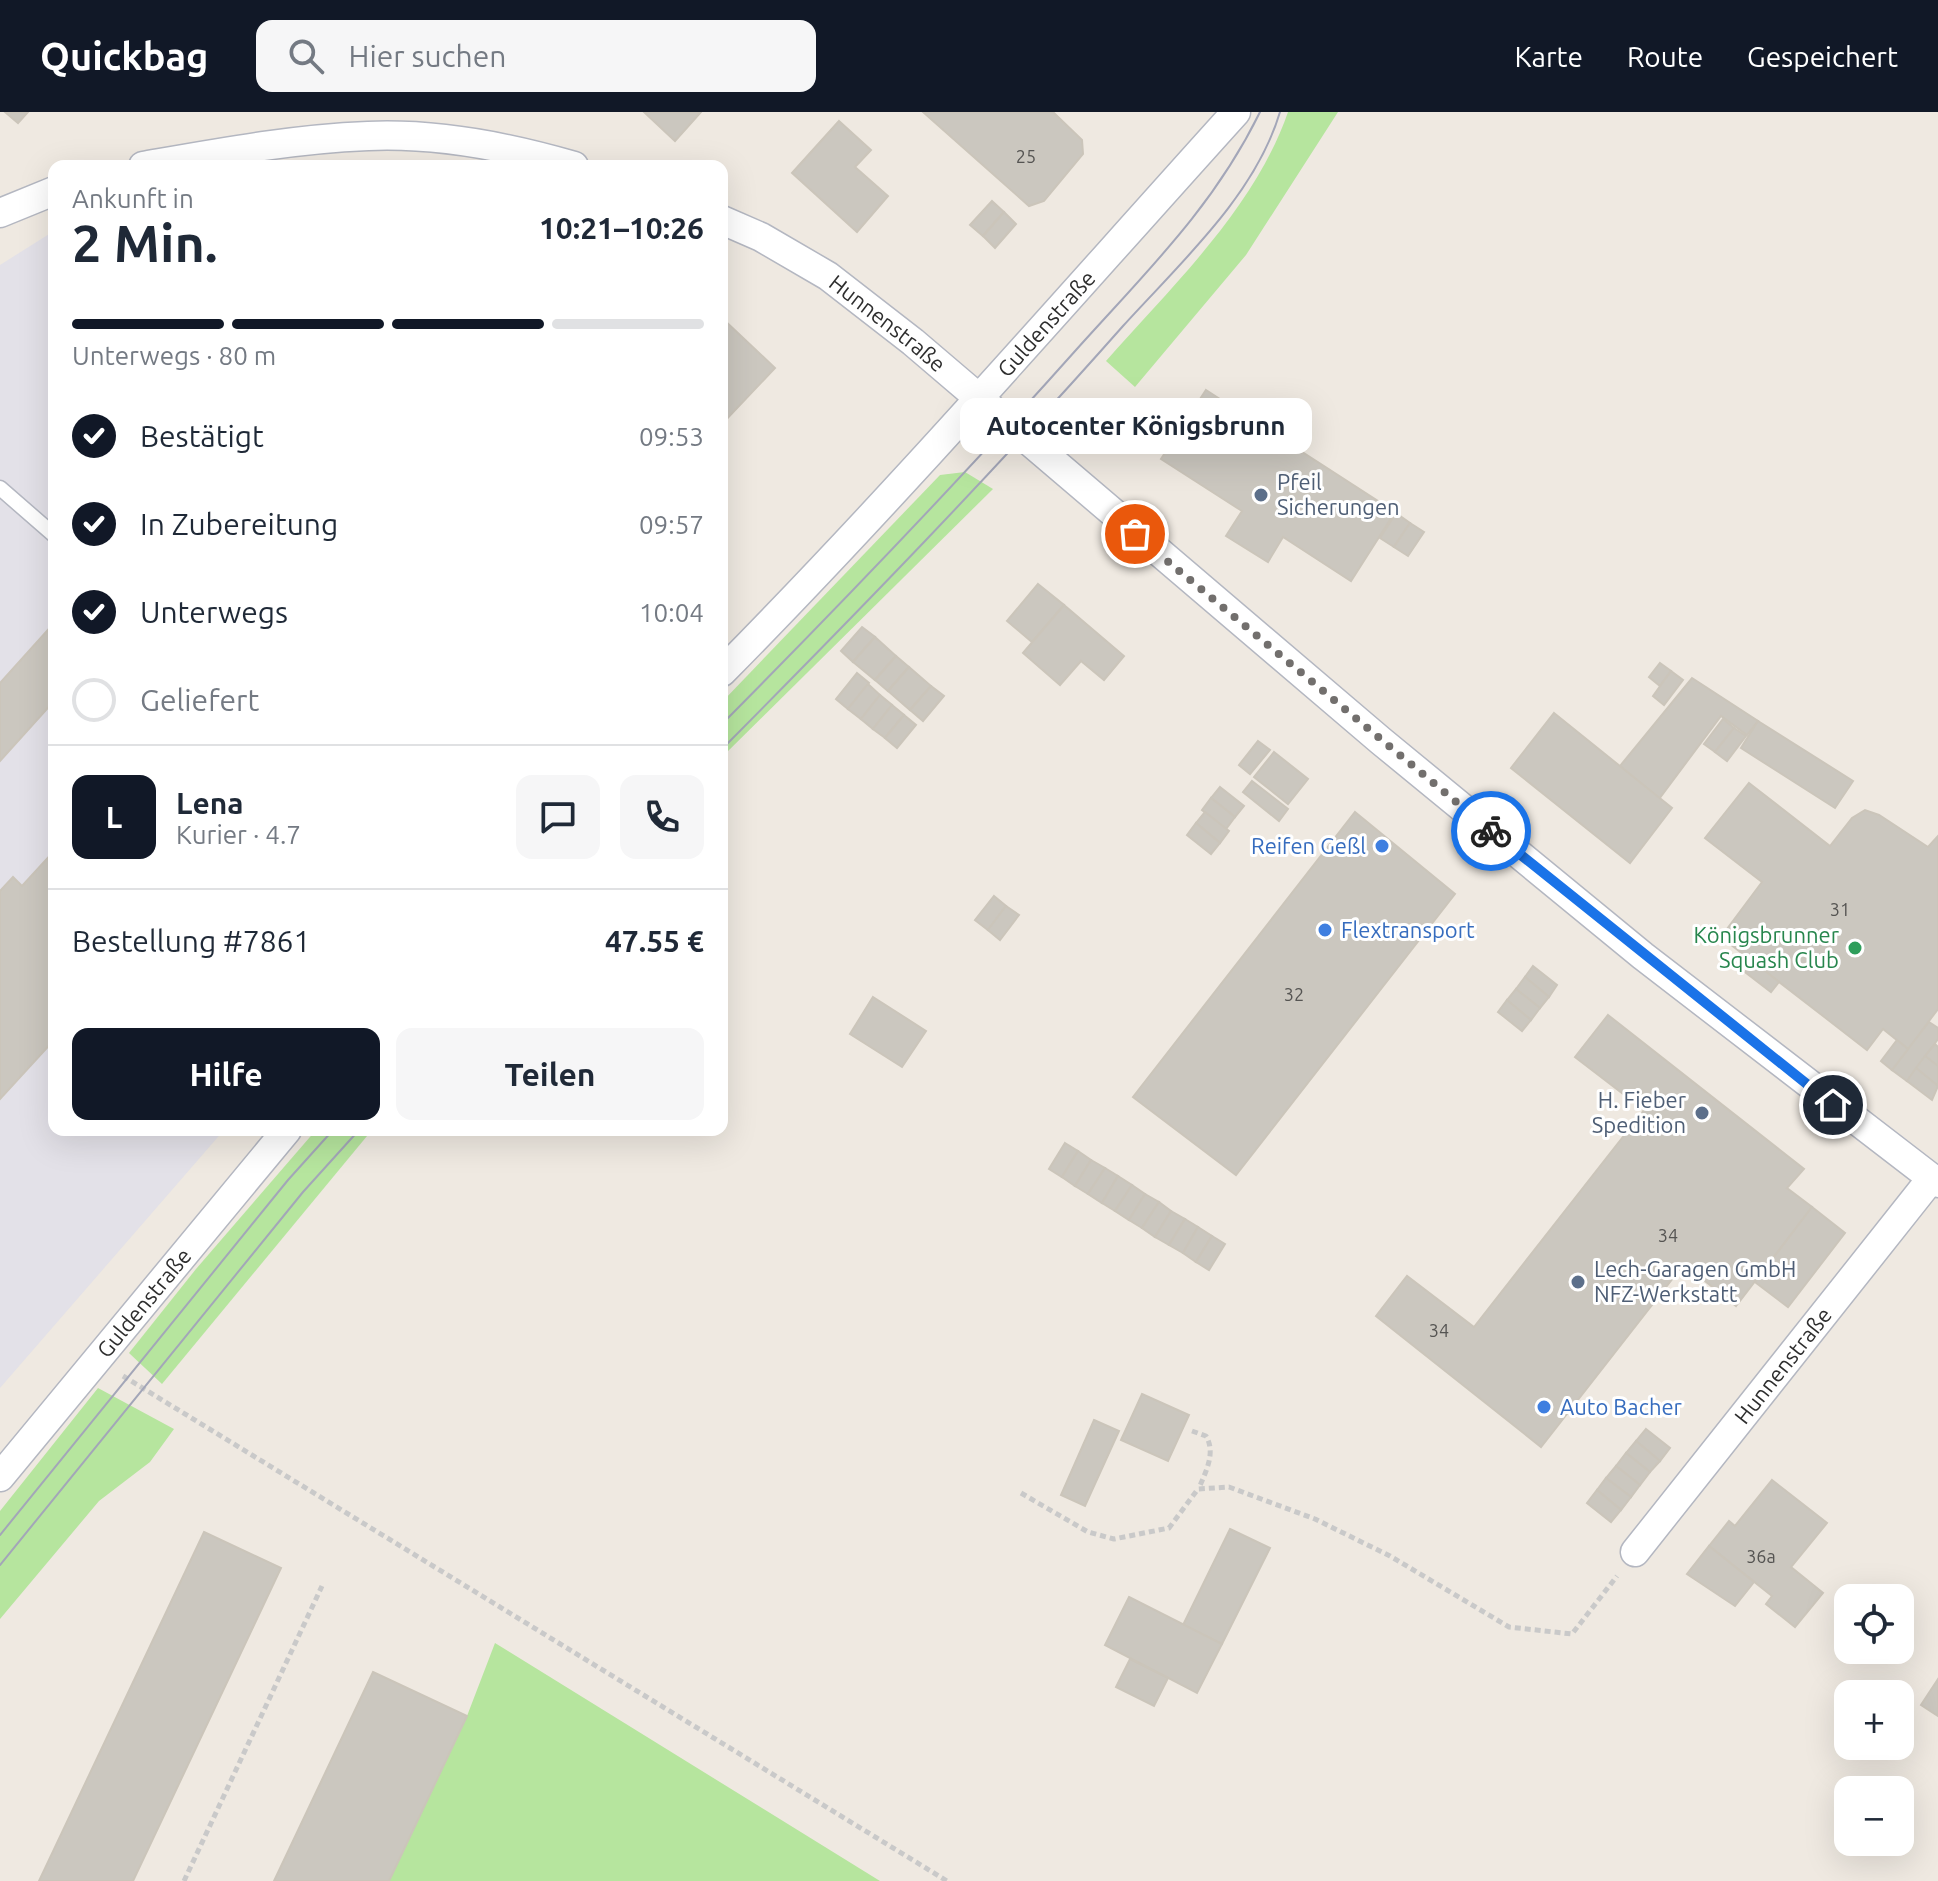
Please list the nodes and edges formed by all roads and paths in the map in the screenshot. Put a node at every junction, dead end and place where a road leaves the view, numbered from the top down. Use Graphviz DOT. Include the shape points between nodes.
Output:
graph roads {
  1 [pos="1236,112"];
  2 [pos="177,160"];
  3 [pos="546,160"];
  4 [pos="48,193"];
  5 [pos="0,213"];
  6 [pos="728,223"];
  7 [pos="979,399"];
  8 [pos="0,488"];
  9 [pos="48,530"];
  10 [pos="728,666"];
  11 [pos="282,1136"];
  12 [pos="1935,1181"];
  13 [pos="98,1359"];
  14 [pos="1192,1431"];
  15 [pos="0,1477"];
  16 [pos="1198,1489"];
  17 [pos="1021,1493"];
  18 [pos="1635,1552"];
  19 [pos="322,1586"];
  20 [pos="184,1881"];
  21 [pos="947,1881"];
  1 -- 7 [label="street, Guldenstraße"];
  2 -- 3 [label="street" via="370,136 466,143"];
  4 -- 5 [label="street"];
  6 -- 7 [label="street, Hunnenstraße" via="828,276"];
  7 -- 10 [label="street, Guldenstraße"];
  7 -- 12 [label="street, Hunnenstraße" via="1381,741 1667,975"];
  8 -- 9 [label="lane"];
  11 -- 13 [label="street, Guldenstraße"];
  12 -- 18 [label="street, Hunnenstraße"];
  13 -- 15 [label="street, Guldenstraße"];
  13 -- 21 [label="path"];
  14 -- 16 [label="path" via="1211,1444"];
  16 -- 17 [label="path" via="1169,1528 1114,1539 1088,1532"];
  16 -- 18 [label="path" via="1229,1487 1315,1519 1390,1556 1509,1627 1572,1634"];
  19 -- 20 [label="path"];
}
